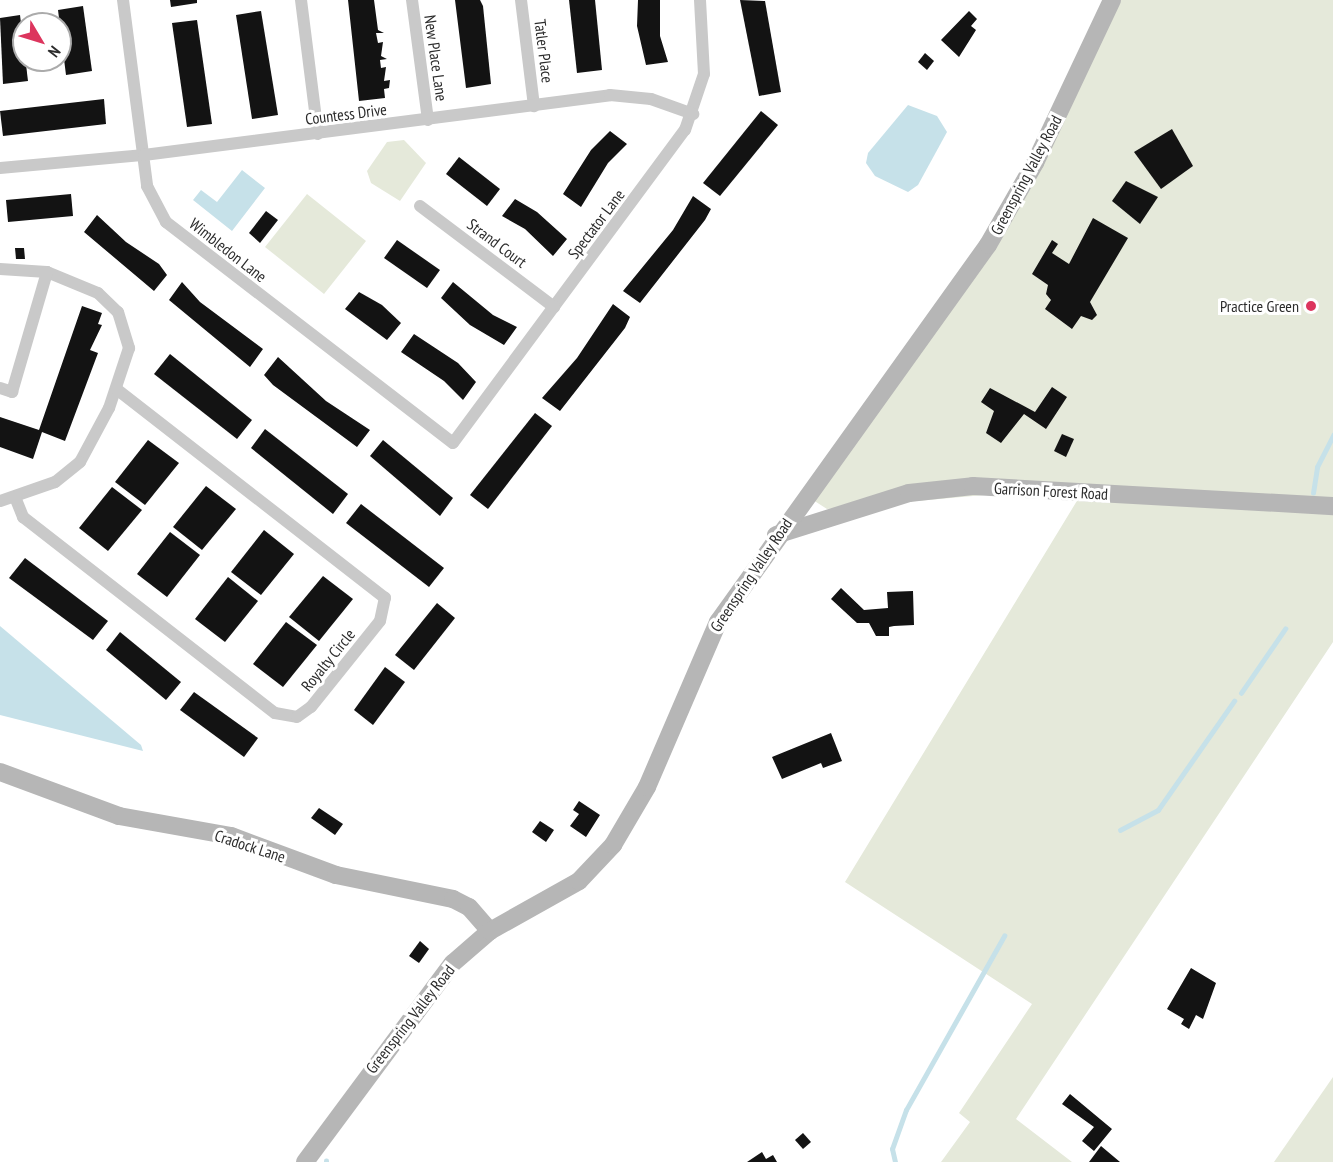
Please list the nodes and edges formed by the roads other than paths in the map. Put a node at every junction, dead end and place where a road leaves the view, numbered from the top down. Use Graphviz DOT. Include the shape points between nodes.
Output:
graph roads {
  1 [pos="123,0"];
  2 [pos="301,0"];
  3 [pos="412,0"];
  4 [pos="521,0"];
  5 [pos="700,0"];
  6 [pos="1112,0"];
  7 [pos="534,106"];
  8 [pos="693,114"];
  9 [pos="428,120"];
  10 [pos="318,134"];
  11 [pos="144,155"];
  12 [pos="0,168"];
  13 [pos="420,206"];
  14 [pos="0,269"];
  15 [pos="47,272"];
  16 [pos="554,307"];
  17 [pos="0,388"];
  18 [pos="117,389"];
  19 [pos="453,443"];
  20 [pos="15,496"];
  21 [pos="0,501"];
  22 [pos="1333,507"];
  23 [pos="776,535"];
  24 [pos="0,772"];
  25 [pos="490,931"];
  26 [pos="305,1162"];
  1 -- 11 [label="street, Wimbledon Lane"];
  2 -- 10 [label="street"];
  3 -- 9 [label="street, New Place Lane"];
  4 -- 7 [label="street, Tatler Place"];
  5 -- 8 [label="street, Spectator Lane" via="705,56"];
  6 -- 23 [label="main road, Greenspring Valley Road" via="1035,163 988,245"];
  7 -- 8 [label="street, Countess Drive" via="626,96"];
  7 -- 9 [label="street, Countess Drive"];
  8 -- 16 [label="street, Spectator Lane" via="675,147"];
  9 -- 10 [label="street, Countess Drive"];
  10 -- 11 [label="street, Countess Drive"];
  11 -- 12 [label="street, Countess Drive"];
  11 -- 19 [label="street, Wimbledon Lane" via="151,199 166,222"];
  13 -- 16 [label="street, Strand Court"];
  14 -- 15 [label="street"];
  15 -- 17 [label="street" via="12,393"];
  15 -- 18 [label="street" via="82,284 118,312 129,348"];
  16 -- 19 [label="street, Spectator Lane"];
  18 -- 20 [label="street" via="80,462 55,482"];
  18 -- 20 [label="street, Royalty Circle" via="385,598 380,621 311,707 297,717 275,713 23,517"];
  20 -- 21 [label="street"];
  22 -- 23 [label="main road, Garrison Forest Road" via="973,486 909,493"];
  23 -- 25 [label="main road, Greenspring Valley Road" via="718,622 647,787 613,845 579,881"];
  24 -- 25 [label="main road, Cradock Lane" via="119,816 231,836 336,875 453,899 469,907"];
  25 -- 26 [label="main road, Greenspring Valley Road" via="435,982"];
}
